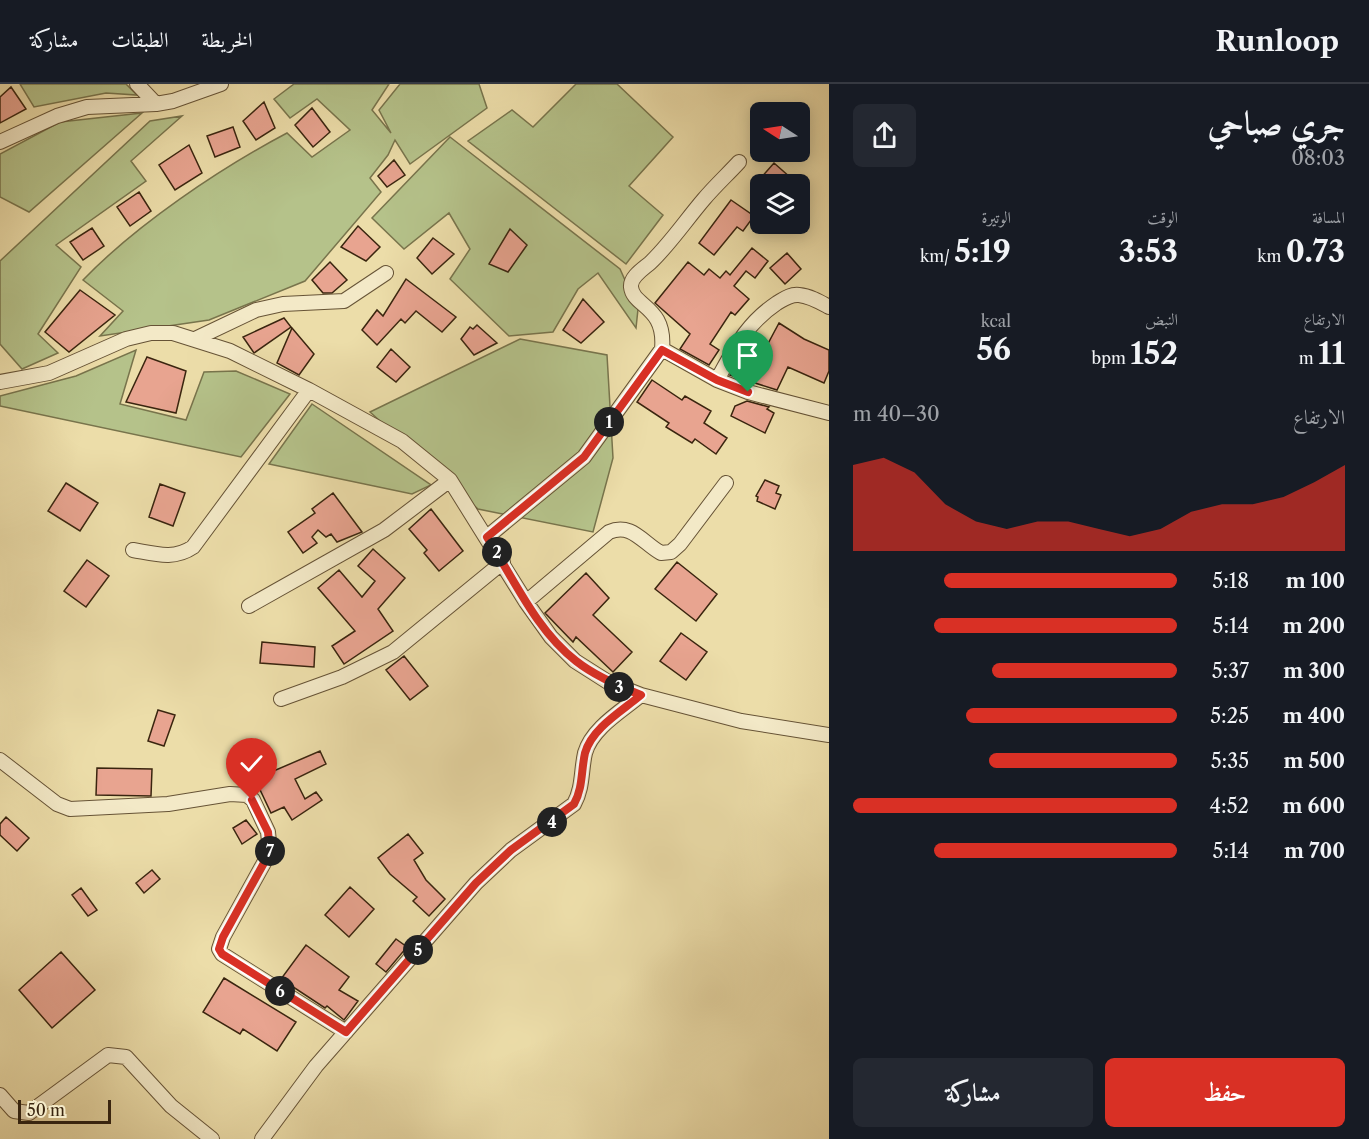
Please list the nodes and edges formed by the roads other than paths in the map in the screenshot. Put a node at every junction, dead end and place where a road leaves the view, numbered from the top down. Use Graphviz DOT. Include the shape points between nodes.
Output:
graph roads {
  1 [pos="137,84"];
  2 [pos="221,84"];
  3 [pos="156,104"];
  4 [pos="0,142"];
  5 [pos="739,162"];
  6 [pos="386,273"];
  7 [pos="829,307"];
  8 [pos="195,339"];
  9 [pos="662,350"];
  10 [pos="717,380"];
  11 [pos="0,382"];
  12 [pos="309,390"];
  13 [pos="829,413"];
  14 [pos="450,480"];
  15 [pos="726,483"];
  16 [pos="487,537"];
  17 [pos="134,550"];
  18 [pos="503,562"];
  19 [pos="526,602"];
  20 [pos="249,606"];
  21 [pos="641,695"];
  22 [pos="281,699"];
  23 [pos="829,735"];
  24 [pos="0,759"];
  25 [pos="346,1032"];
  26 [pos="0,1095"];
  27 [pos="212,1139"];
  28 [pos="262,1139"];
  1 -- 3 [label="street"];
  2 -- 3 [label="street"];
  3 -- 4 [label="street" via="87,107"];
  5 -- 9 [label="street" via="630,285 656,315 664,333"];
  6 -- 8 [label="street" via="344,301 283,304 256,310"];
  7 -- 10 [label="street" via="799,295 781,301 746,329"];
  8 -- 11 [label="street" via="151,333 126,339 49,373"];
  8 -- 12 [label="street" via="250,360"];
  9 -- 10 [label="street"];
  9 -- 16 [label="street" via="584,457"];
  10 -- 13 [label="street"];
  12 -- 14 [label="street" via="402,441"];
  12 -- 17 [label="street" via="193,547 171,556"];
  14 -- 16 [label="street"];
  14 -- 20 [label="street" via="384,530"];
  15 -- 19 [label="street" via="670,552 661,553 620,527"];
  16 -- 18 [label="street"];
  18 -- 19 [label="street"];
  18 -- 22 [label="street" via="393,652 342,677"];
  19 -- 21 [label="street" via="551,637 575,661 608,682"];
  21 -- 23 [label="street" via="741,721"];
  21 -- 25 [label="street" via="591,740 585,753 580,794 574,804 511,850 476,883"];
  24 -- 25 [label="street" via="57,804 70,808 168,804 247,795 268,832 270,852 219,949"];
  25 -- 28 [label="street"];
  26 -- 27 [label="street" via="14,1111 29,1113 108,1055 117,1054 126,1057 171,1106"];
}
